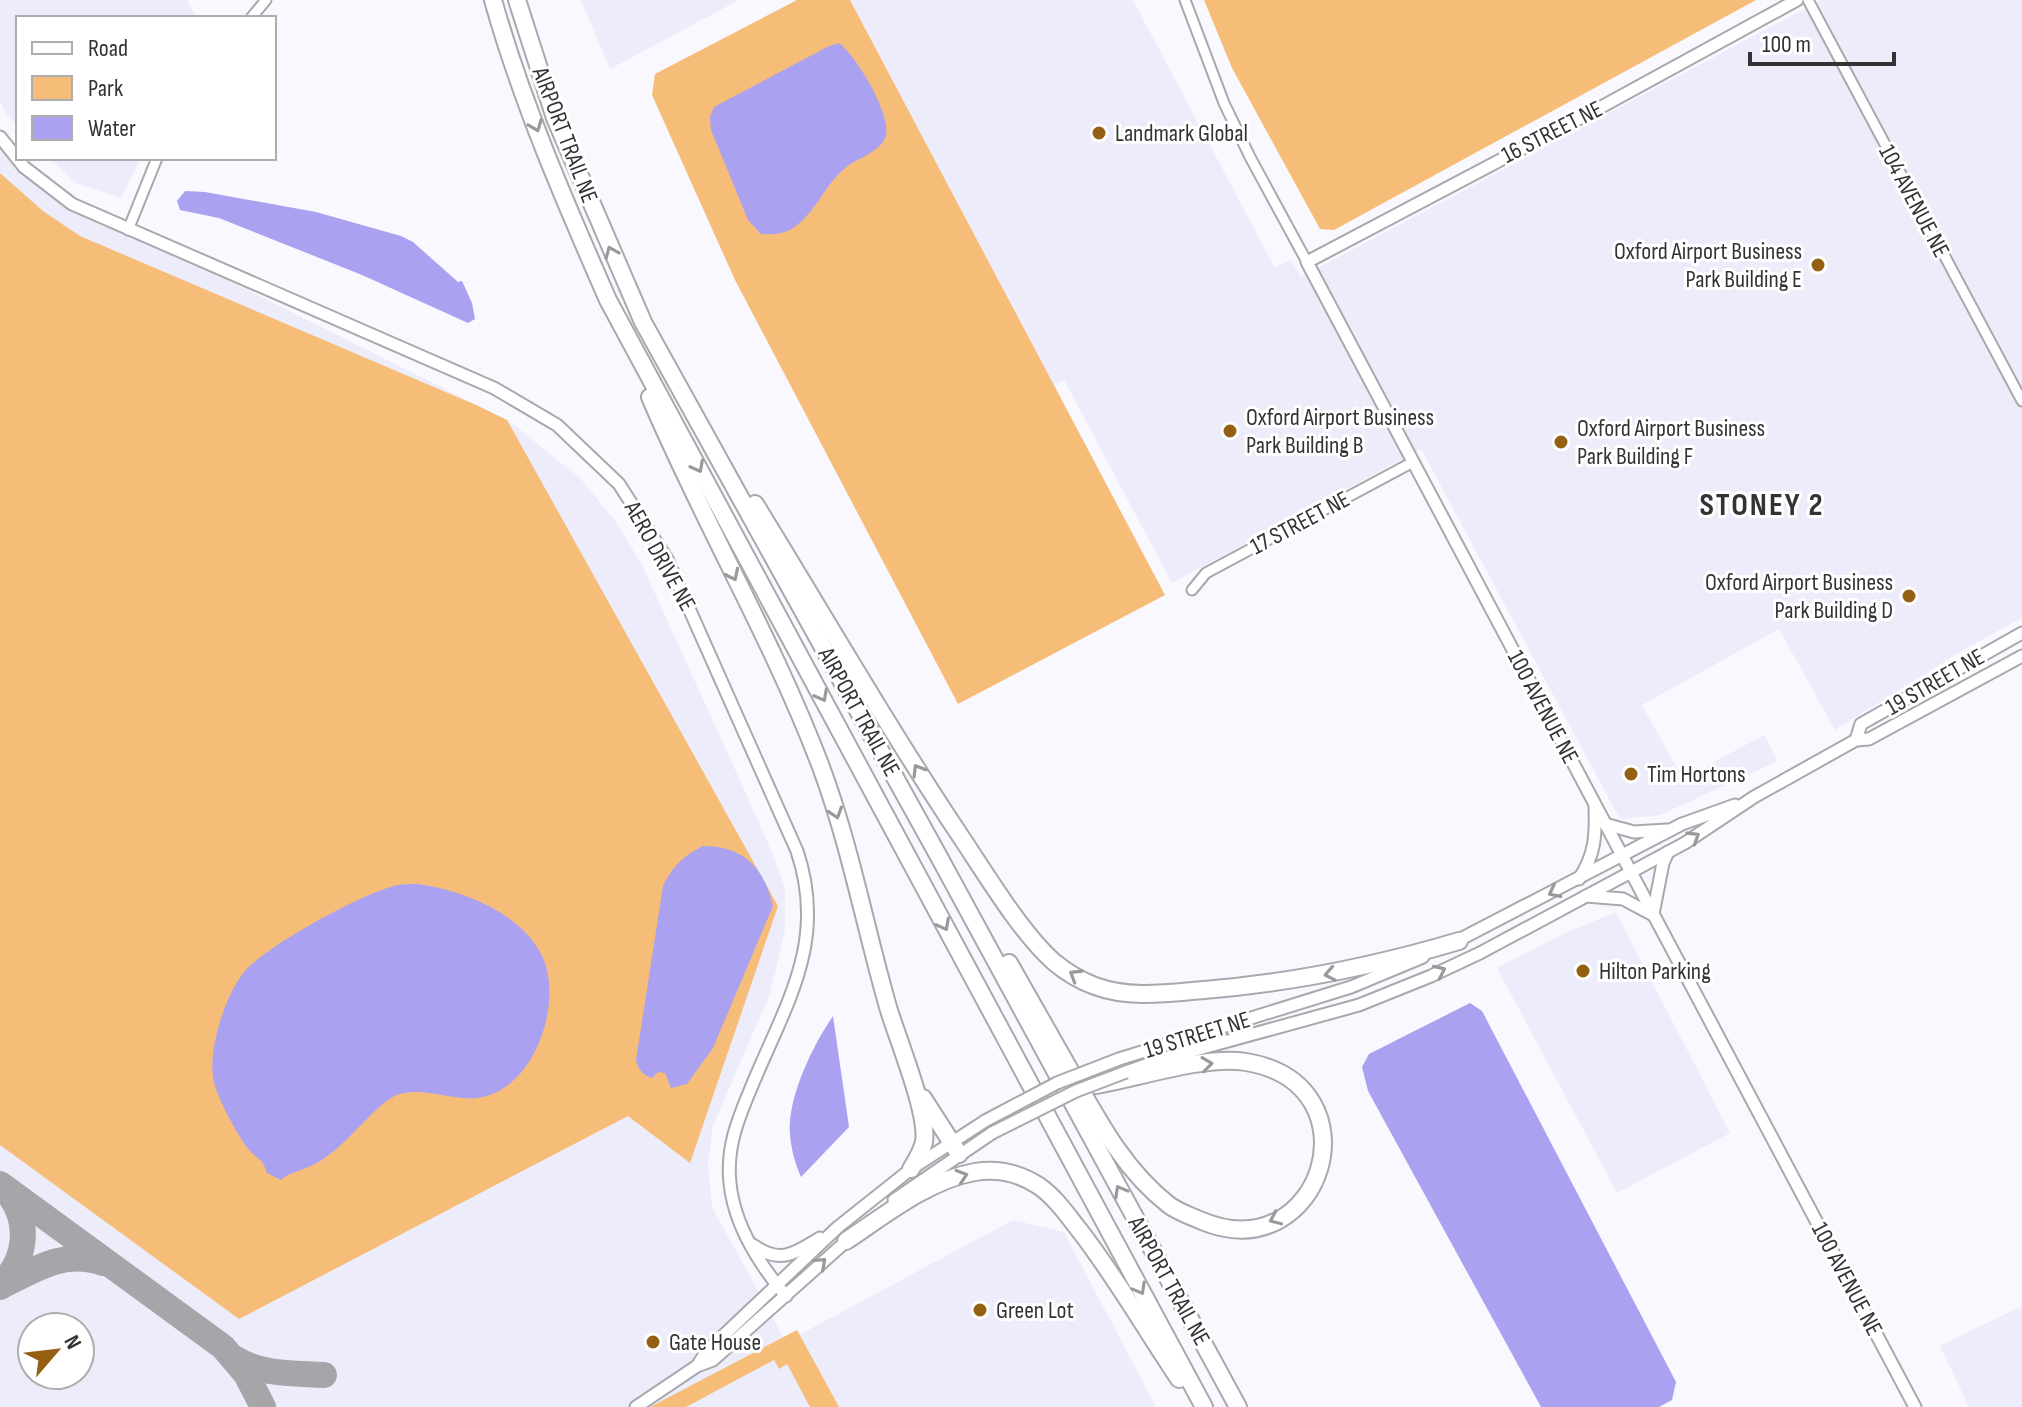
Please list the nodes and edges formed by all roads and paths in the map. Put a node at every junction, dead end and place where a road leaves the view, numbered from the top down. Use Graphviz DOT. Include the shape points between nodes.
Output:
graph roads {
  1 [pos="266,0"];
  2 [pos="491,0"];
  3 [pos="520,0"];
  4 [pos="1185,0"];
  5 [pos="1797,0"];
  6 [pos="1808,0"];
  7 [pos="253,16"];
  8 [pos="0,137"];
  9 [pos="16,157"];
  10 [pos="18,160"];
  11 [pos="156,160"];
  12 [pos="128,230"];
  13 [pos="1307,262"];
  14 [pos="608,300"];
  15 [pos="643,322"];
  16 [pos="2022,401"];
  17 [pos="1413,462"];
  18 [pos="1192,590"];
  19 [pos="2022,633"];
  20 [pos="2022,656"];
  21 [pos="1856,740"];
  22 [pos="1754,797"];
  23 [pos="1595,807"];
  24 [pos="1605,824"];
  25 [pos="1671,830"];
  26 [pos="1668,852"];
  27 [pos="938,855"];
  28 [pos="1622,856"];
  29 [pos="1630,871"];
  30 [pos="1578,880"];
  31 [pos="1585,896"];
  32 [pos="1653,915"];
  33 [pos="1459,941"];
  34 [pos="908,1068"];
  35 [pos="1128,1075"];
  36 [pos="1086,1087"];
  37 [pos="955,1148"];
  38 [pos="911,1169"];
  39 [pos="842,1234"];
  40 [pos="749,1242"];
  41 [pos="778,1286"];
  42 [pos="786,1296"];
  43 [pos="697,1366"];
  44 [pos="636,1407"];
  45 [pos="1198,1407"];
  46 [pos="1204,1407"];
  47 [pos="1238,1407"];
  48 [pos="1915,1407"];
  1 -- 7 [label="street"];
  2 -- 14 [label="highway, AIRPORT TRAIL NE, one-way" via="553,172"];
  15 -- 3 [label="highway, AIRPORT TRAIL NE, one-way" via="555,118"];
  4 -- 13 [label="street, 100 AVENUE NE" via="1237,129"];
  5 -- 13 [label="street, 16 STREET NE"];
  6 -- 16 [label="street, 104 AVENUE NE"];
  8 -- 9 [label="street, AERO DRIVE NE"];
  10 -- 12 [label="street, AERO DRIVE NE" via="72,204"];
  11 -- 12 [label="street"];
  12 -- 40 [label="street, AERO DRIVE NE" via="494,388 557,425 619,484 667,559 797,851 809,898 800,970 730,1147 730,1184"];
  13 -- 17 [label="street, 100 AVENUE NE"];
  14 -- 34 [label="highway, one-way" via="821,766"];
  14 -- 46 [label="highway, AIRPORT TRAIL NE, one-way"];
  15 -- 27 [label="highway, AIRPORT TRAIL NE"];
  33 -- 15 [label="highway, one-way" via="1308,978 1172,993 1099,988 1054,962 939,805"];
  17 -- 18 [label="street, 17 STREET NE" via="1206,573"];
  17 -- 23 [label="street, 100 AVENUE NE"];
  19 -- 21 [label="street, 19 STREET NE" via="1861,724"];
  20 -- 21 [label="street, 19 STREET NE" via="1869,739"];
  21 -- 22 [label="street, 19 STREET NE"];
  22 -- 25 [label="street, 19 STREET NE"];
  26 -- 22 [label="street, 19 STREET NE, one-way"];
  23 -- 24 [label="street, 100 AVENUE NE"];
  23 -- 30 [label="street" via="1590,862"];
  24 -- 25 [label="street" via="1634,832"];
  24 -- 28 [label="street, 100 AVENUE NE"];
  25 -- 28 [label="street, 19 STREET NE"];
  26 -- 29 [label="street, 19 STREET NE"];
  26 -- 32 [label="street"];
  35 -- 27 [label="highway, one-way" via="1242,1061 1277,1070 1310,1099 1324,1129 1314,1186 1279,1219 1243,1229 1192,1217 1154,1192 1108,1137 994,937"];
  47 -- 27 [label="highway, AIRPORT TRAIL NE, one-way"];
  28 -- 29 [label="street, 100 AVENUE NE"];
  28 -- 30 [label="street, 19 STREET NE"];
  29 -- 31 [label="street, 19 STREET NE"];
  29 -- 32 [label="street, 100 AVENUE NE"];
  30 -- 33 [label="street, 19 STREET NE, one-way"];
  31 -- 32 [label="street" via="1623,899"];
  35 -- 31 [label="street, 19 STREET NE, one-way" via="1189,1051 1389,994 1480,953"];
  32 -- 48 [label="street, 100 AVENUE NE"];
  33 -- 37 [label="street, 19 STREET NE, bridge" via="1351,987 1057,1083 985,1121"];
  34 -- 37 [label="highway"];
  34 -- 38 [label="highway" via="924,1139"];
  35 -- 36 [label="highway, bridge"];
  36 -- 37 [label="street, 19 STREET NE, bridge"];
  37 -- 38 [label="street, 19 STREET NE"];
  37 -- 39 [label="street, 19 STREET NE"];
  38 -- 39 [label="street, 19 STREET NE"];
  39 -- 40 [label="street" via="787,1256 769,1255"];
  39 -- 41 [label="street, 19 STREET NE"];
  42 -- 39 [label="street, 19 STREET NE, one-way"];
  39 -- 45 [label="highway, one-way" via="957,1177 998,1170 1025,1178 1055,1201 1090,1244"];
  40 -- 41 [label="street, AERO DRIVE NE"];
  41 -- 42 [label="street, AERO DRIVE NE"];
  41 -- 43 [label="street, 19 STREET NE"];
  42 -- 43 [label="street, 19 STREET NE" via="713,1360"];
  43 -- 44 [label="street, 19 STREET NE"];
}
